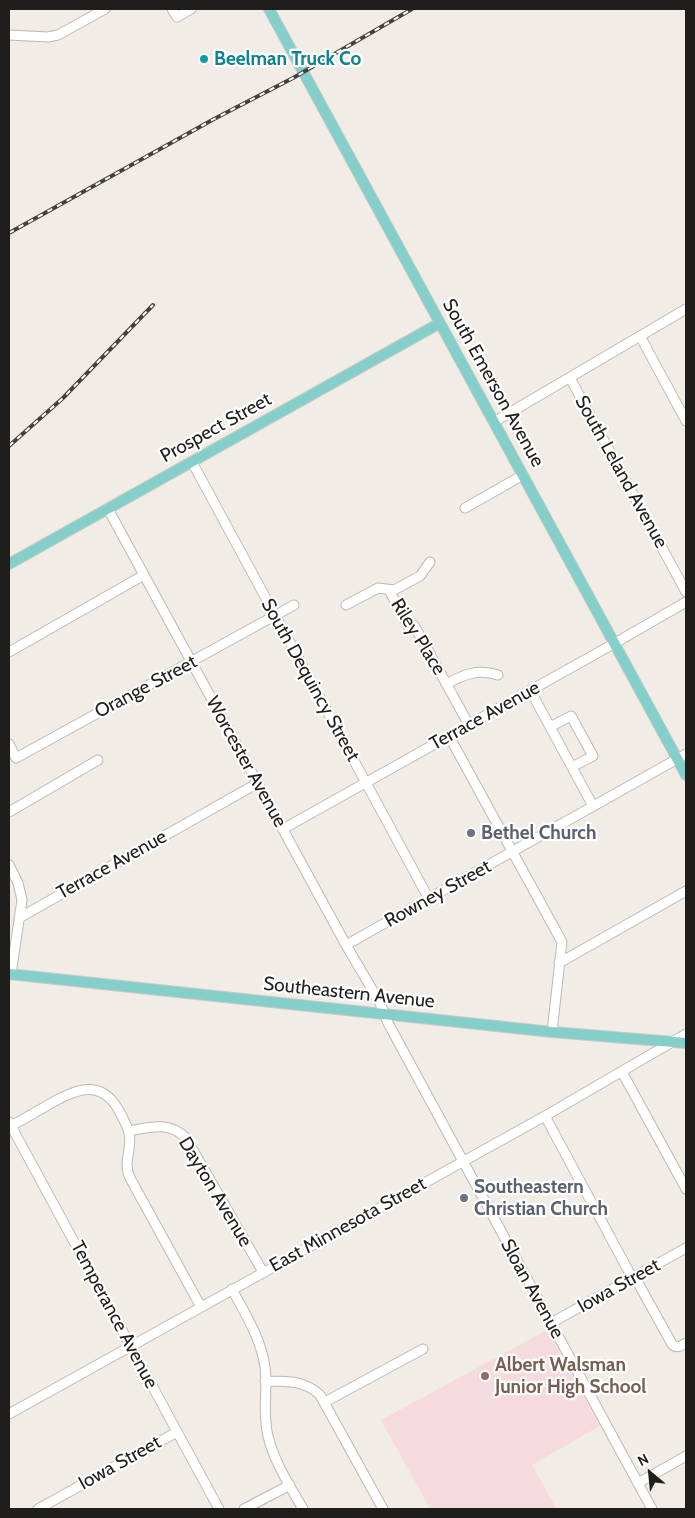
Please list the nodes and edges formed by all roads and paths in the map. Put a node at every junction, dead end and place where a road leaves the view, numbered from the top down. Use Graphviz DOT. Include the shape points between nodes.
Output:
graph roads {
  1 [pos="105,9"];
  2 [pos="191,9"];
  3 [pos="269,9"];
  4 [pos="175,13"];
  5 [pos="9,35"];
  6 [pos="686,309"];
  7 [pos="440,323"];
  8 [pos="640,336"];
  9 [pos="570,378"];
  10 [pos="686,420"];
  11 [pos="494,422"];
  12 [pos="192,462"];
  13 [pos="523,475"];
  14 [pos="465,508"];
  15 [pos="108,509"];
  16 [pos="430,562"];
  17 [pos="9,564"];
  18 [pos="144,575"];
  19 [pos="389,590"];
  20 [pos="686,592"];
  21 [pos="686,602"];
  22 [pos="294,605"];
  23 [pos="346,605"];
  24 [pos="275,616"];
  25 [pos="615,644"];
  26 [pos="9,652"];
  27 [pos="191,661"];
  28 [pos="494,671"];
  29 [pos="446,684"];
  30 [pos="530,690"];
  31 [pos="469,725"];
  32 [pos="550,727"];
  33 [pos="449,736"];
  34 [pos="9,744"];
  35 [pos="682,756"];
  36 [pos="98,760"];
  37 [pos="572,767"];
  38 [pos="686,775"];
  39 [pos="365,782"];
  40 [pos="258,783"];
  41 [pos="593,806"];
  42 [pos="9,812"];
  43 [pos="283,829"];
  44 [pos="512,852"];
  45 [pos="9,865"];
  46 [pos="686,891"];
  47 [pos="429,899"];
  48 [pos="20,918"];
  49 [pos="346,945"];
  50 [pos="559,963"];
  51 [pos="10,974"];
  52 [pos="385,1014"];
  53 [pos="552,1032"];
  54 [pos="686,1034"];
  55 [pos="673,1042"];
  56 [pos="686,1044"];
  57 [pos="622,1072"];
  58 [pos="544,1116"];
  59 [pos="10,1124"];
  60 [pos="129,1131"];
  61 [pos="463,1162"];
  62 [pos="686,1189"];
  63 [pos="686,1248"];
  64 [pos="263,1272"];
  65 [pos="633,1278"];
  66 [pos="232,1289"];
  67 [pos="201,1307"];
  68 [pos="551,1323"];
  69 [pos="686,1344"];
  70 [pos="131,1346"];
  71 [pos="423,1349"];
  72 [pos="265,1381"];
  73 [pos="325,1402"];
  74 [pos="9,1414"];
  75 [pos="177,1432"];
  76 [pos="686,1456"];
  77 [pos="638,1483"];
  78 [pos="290,1485"];
  79 [pos="38,1509"];
  80 [pos="219,1509"];
  81 [pos="244,1509"];
  82 [pos="303,1509"];
  83 [pos="383,1509"];
  84 [pos="652,1509"];
  1 -- 5 [label="street" via="58,35"];
  2 -- 4 [label="street"];
  3 -- 7 [label="main road, South Emerson Avenue"];
  6 -- 8 [label="street"];
  7 -- 11 [label="main road, South Emerson Avenue"];
  7 -- 12 [label="main road, Prospect Street"];
  8 -- 9 [label="street"];
  8 -- 10 [label="street"];
  9 -- 11 [label="street"];
  9 -- 20 [label="street, South Leland Avenue"];
  11 -- 13 [label="main road, South Emerson Avenue"];
  12 -- 15 [label="main road, Prospect Street"];
  12 -- 24 [label="street, South Dequincy Street"];
  13 -- 14 [label="street"];
  13 -- 25 [label="main road, South Emerson Avenue"];
  15 -- 17 [label="main road, Prospect Street"];
  15 -- 18 [label="street, Worcester Avenue"];
  16 -- 19 [label="street, Riley Place" via="416,578"];
  18 -- 26 [label="street"];
  18 -- 27 [label="street, Worcester Avenue"];
  19 -- 23 [label="street, Riley Place" via="378,588"];
  19 -- 29 [label="street, Riley Place" via="409,628 414,625"];
  21 -- 25 [label="street, Terrace Avenue"];
  22 -- 24 [label="street, Orange Street"];
  24 -- 27 [label="street, Orange Street"];
  24 -- 39 [label="street, South Dequincy Street"];
  25 -- 30 [label="street, Terrace Avenue"];
  25 -- 35 [label="main road, South Emerson Avenue"];
  27 -- 34 [label="street, Orange Street" via="16,758"];
  27 -- 40 [label="street, Worcester Avenue"];
  28 -- 29 [label="street, Riley Place" via="468,673"];
  29 -- 31 [label="street, Riley Place"];
  30 -- 31 [label="street, Terrace Avenue"];
  30 -- 32 [label="street"];
  31 -- 33 [label="street, Terrace Avenue"];
  32 -- 37 [label="street"];
  32 -- 37 [label="street" via="571,716 593,756"];
  33 -- 39 [label="street, Terrace Avenue"];
  33 -- 44 [label="street"];
  35 -- 38 [label="main road, South Emerson Avenue"];
  35 -- 41 [label="street, Rowney Street"];
  36 -- 42 [label="street"];
  37 -- 41 [label="street"];
  39 -- 43 [label="street, Terrace Avenue"];
  39 -- 47 [label="street, South Dequincy Street"];
  40 -- 43 [label="street, Worcester Avenue"];
  40 -- 48 [label="street, Terrace Avenue"];
  41 -- 44 [label="street, Rowney Street"];
  43 -- 49 [label="street, Worcester Avenue"];
  44 -- 47 [label="street, Rowney Street"];
  44 -- 50 [label="street" via="562,942"];
  45 -- 48 [label="street" via="21,891"];
  46 -- 50 [label="street"];
  47 -- 49 [label="street, Rowney Street"];
  48 -- 51 [label="street"];
  49 -- 52 [label="street, Worcester Avenue"];
  50 -- 53 [label="street"];
  51 -- 52 [label="main road, Southeastern Avenue"];
  52 -- 53 [label="main road, Southeastern Avenue"];
  52 -- 61 [label="street, Sloan Avenue"];
  53 -- 55 [label="main road, Southeastern Avenue"];
  54 -- 55 [label="street, East Minnesota Street"];
  55 -- 56 [label="main road, Southeastern Avenue"];
  55 -- 57 [label="street, East Minnesota Street"];
  57 -- 58 [label="street, East Minnesota Street"];
  57 -- 62 [label="street"];
  58 -- 61 [label="street, East Minnesota Street"];
  58 -- 65 [label="street"];
  59 -- 60 [label="street" via="74,1091 89,1089 100,1092 116,1105"];
  59 -- 70 [label="street, Temperance Avenue"];
  60 -- 64 [label="street, Dayton Avenue" via="163,1126 177,1130 186,1138"];
  60 -- 67 [label="street" via="128,1176"];
  61 -- 64 [label="street, East Minnesota Street"];
  61 -- 68 [label="street, Sloan Avenue"];
  63 -- 65 [label="street, Iowa Street"];
  64 -- 66 [label="street, East Minnesota Street"];
  65 -- 68 [label="street, Iowa Street"];
  65 -- 69 [label="street" via="672,1344 676,1347"];
  66 -- 67 [label="street, East Minnesota Street"];
  66 -- 72 [label="street" via="259,1341"];
  67 -- 70 [label="street, East Minnesota Street"];
  68 -- 77 [label="street, Sloan Avenue"];
  70 -- 74 [label="street, East Minnesota Street"];
  70 -- 75 [label="street, Temperance Avenue"];
  71 -- 73 [label="street"];
  72 -- 73 [label="street" via="300,1383 316,1391"];
  72 -- 78 [label="street" via="267,1436"];
  73 -- 83 [label="street"];
  75 -- 79 [label="street, Iowa Street"];
  75 -- 80 [label="street, Temperance Avenue"];
  76 -- 77 [label="street"];
  77 -- 84 [label="street, Sloan Avenue"];
  78 -- 81 [label="street"];
  78 -- 82 [label="street"];
}
